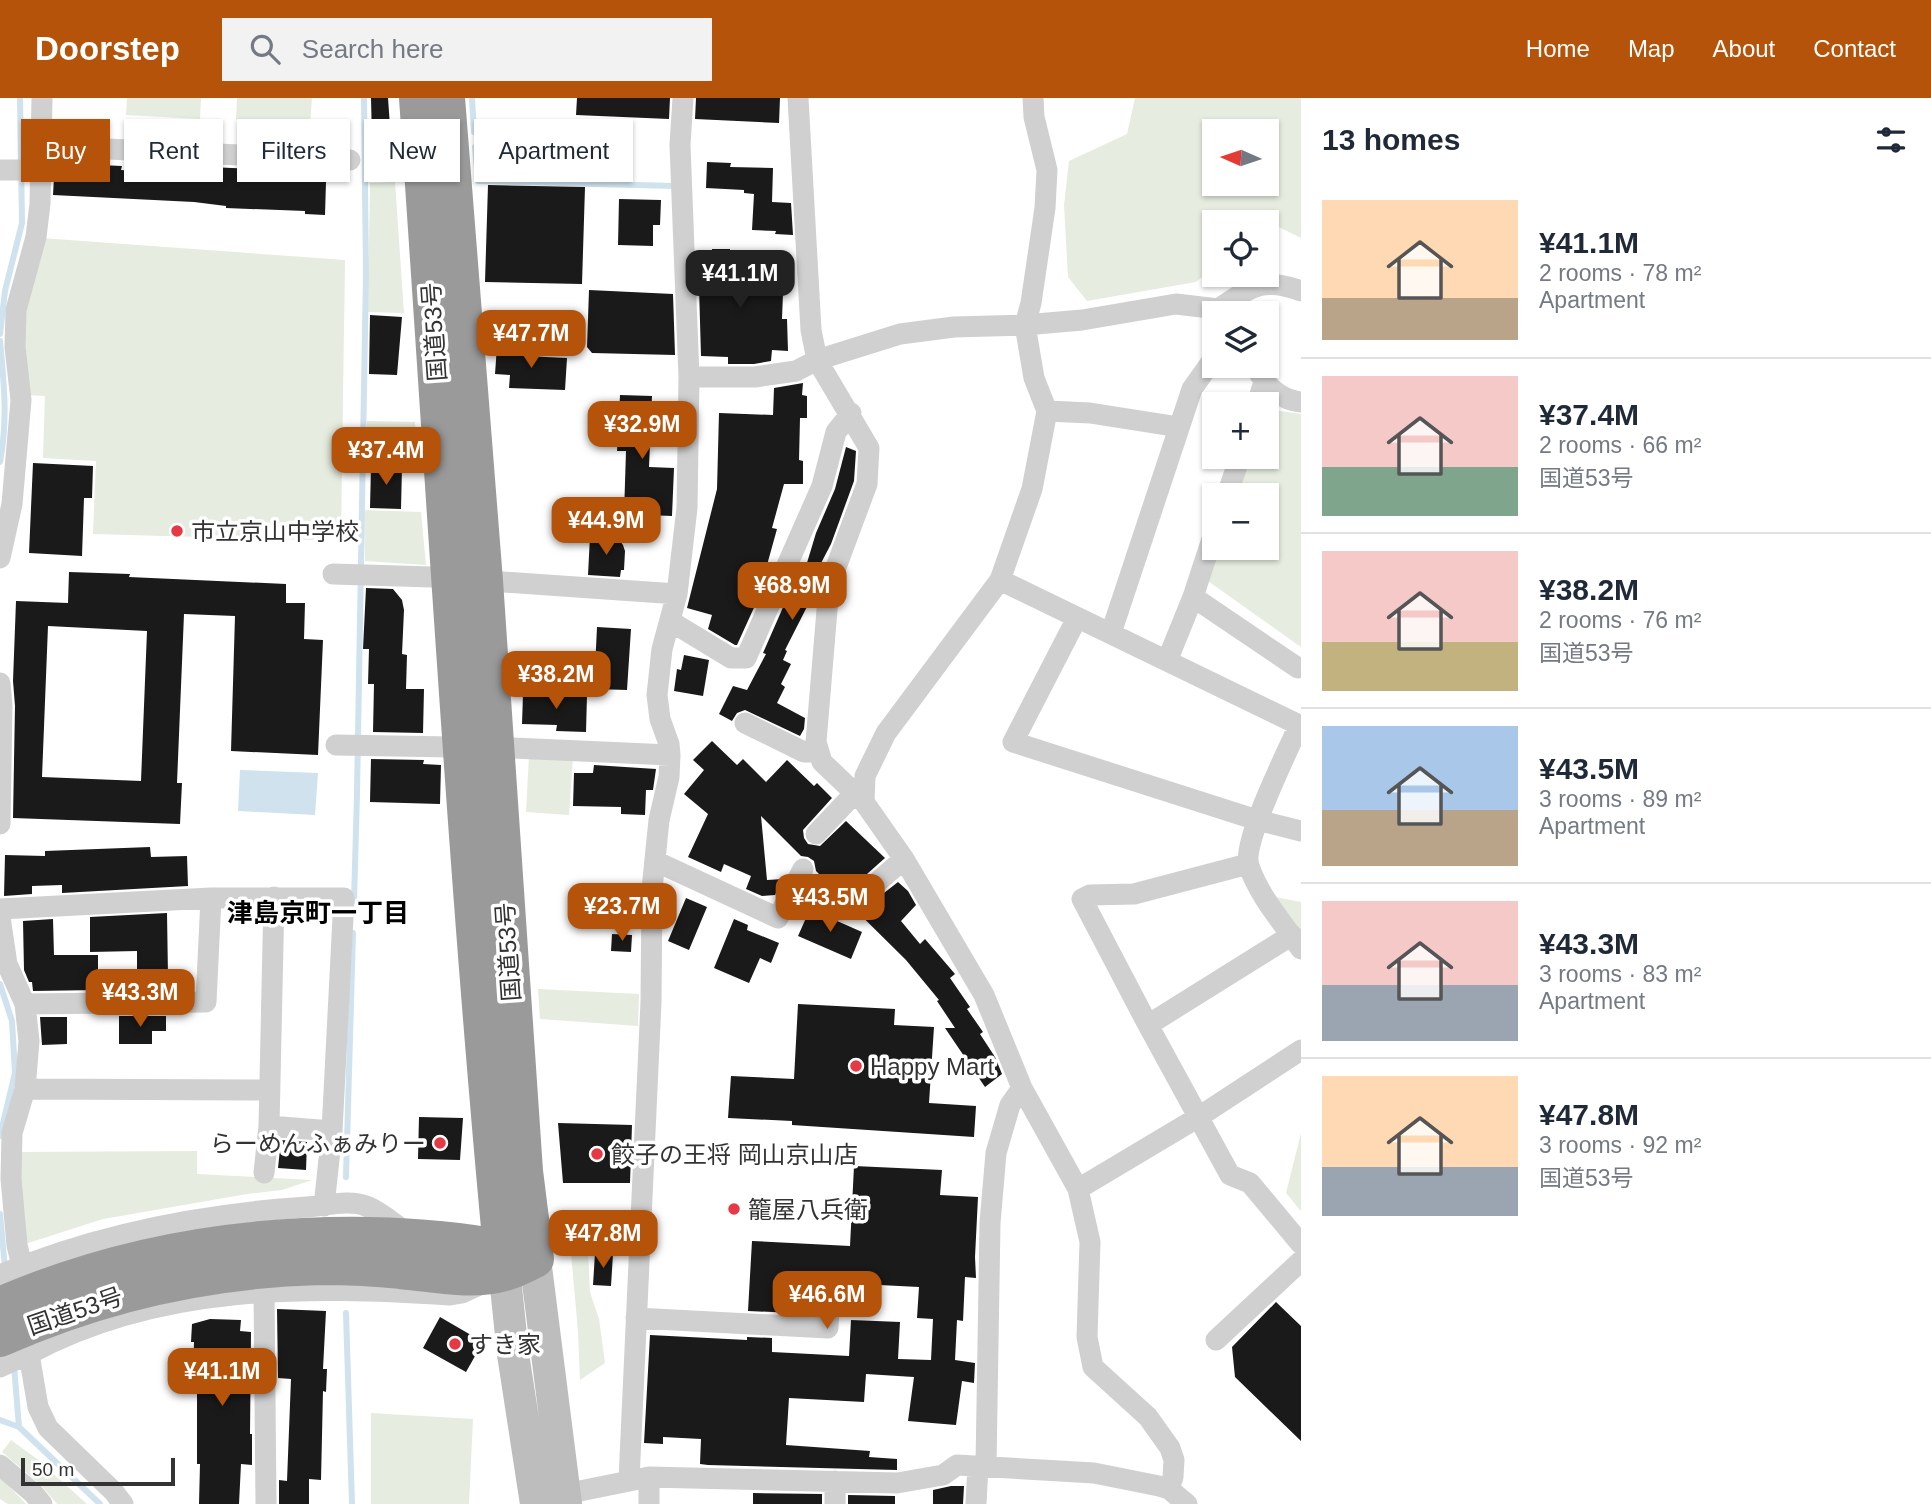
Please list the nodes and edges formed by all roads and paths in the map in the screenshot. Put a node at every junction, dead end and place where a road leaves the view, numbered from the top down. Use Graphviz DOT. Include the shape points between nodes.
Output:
graph roads {
  1 [pos="42,98"];
  2 [pos="418,98"];
  3 [pos="446,98"];
  4 [pos="683,98"];
  5 [pos="798,98"];
  6 [pos="1033,98"];
  7 [pos="42,119"];
  8 [pos="110,149"];
  9 [pos="237,155"];
  10 [pos="38,182"];
  11 [pos="1301,291"];
  12 [pos="1233,301"];
  13 [pos="1202,308"];
  14 [pos="1024,325"];
  15 [pos="817,360"];
  16 [pos="1202,374"];
  17 [pos="689,377"];
  18 [pos="1264,378"];
  19 [pos="1301,402"];
  20 [pos="1047,411"];
  21 [pos="850,413"];
  22 [pos="1179,426"];
  23 [pos="8,467"];
  24 [pos="0,558"];
  25 [pos="1205,560"];
  26 [pos="350,574"];
  27 [pos="466,580"];
  28 [pos="1000,580"];
  29 [pos="677,594"];
  30 [pos="1193,597"];
  31 [pos="1077,618"];
  32 [pos="670,621"];
  33 [pos="1111,633"];
  34 [pos="1167,661"];
  35 [pos="1298,668"];
  36 [pos="0,683"];
  37 [pos="745,723"];
  38 [pos="351,745"];
  39 [pos="479,748"];
  40 [pos="819,752"];
  41 [pos="670,755"];
  42 [pos="859,798"];
  43 [pos="1257,820"];
  44 [pos="0,824"];
  45 [pos="1301,831"];
  46 [pos="816,834"];
  47 [pos="904,859"];
  48 [pos="655,861"];
  49 [pos="1248,864"];
  50 [pos="803,869"];
  51 [pos="867,891"];
  52 [pos="274,897"];
  53 [pos="211,898"];
  54 [pos="0,909"];
  55 [pos="0,918"];
  56 [pos="1296,942"];
  57 [pos="25,1004"];
  58 [pos="1148,1026"];
  59 [pos="1301,1050"];
  60 [pos="1022,1088"];
  61 [pos="25,1089"];
  62 [pos="269,1090"];
  63 [pos="1198,1118"];
  64 [pos="269,1126"];
  65 [pos="332,1131"];
  66 [pos="264,1173"];
  67 [pos="6,1180"];
  68 [pos="1079,1189"];
  69 [pos="497,1194"];
  70 [pos="324,1206"];
  71 [pos="414,1237"];
  72 [pos="458,1240"];
  73 [pos="1301,1244"];
  74 [pos="514,1260"];
  75 [pos="1301,1261"];
  76 [pos="23,1284"];
  77 [pos="264,1291"];
  78 [pos="830,1291"];
  79 [pos="0,1306"];
  80 [pos="636,1318"];
  81 [pos="1216,1340"];
  82 [pos="11,1356"];
  83 [pos="0,1465"];
  84 [pos="982,1466"];
  85 [pos="639,1478"];
  86 [pos="835,1481"];
  87 [pos="1160,1493"];
  88 [pos="545,1501"];
  89 [pos="42,1504"];
  90 [pos="123,1504"];
  91 [pos="266,1504"];
  92 [pos="649,1504"];
  93 [pos="835,1504"];
  94 [pos="976,1504"];
  95 [pos="1187,1504"];
  1 -- 7 [label="street"];
  2 -- 27 [label="highway, 国道53号"];
  3 -- 27 [label="highway, 国道53号"];
  4 -- 17 [label="street" via="680,145"];
  5 -- 15 [label="street" via="811,330"];
  6 -- 14 [label="street" via="1047,170 1031,303"];
  8 -- 9 [label="street"];
  10 -- 23 [label="street" via="36,237 16,310 21,400"];
  11 -- 12 [label="street" via="1282,284 1255,285"];
  13 -- 14 [label="street" via="1176,304"];
  14 -- 15 [label="street" via="900,334"];
  14 -- 20 [label="street" via="1034,378"];
  15 -- 17 [label="street" via="796,371 755,377"];
  15 -- 21 [label="street"];
  16 -- 22 [label="street" via="1192,388"];
  17 -- 29 [label="street" via="687,508"];
  18 -- 19 [label="street" via="1288,401"];
  20 -- 22 [label="street"];
  20 -- 28 [label="street" via="1032,489"];
  21 -- 32 [label="street" via="836,432 822,486 746,658 731,658"];
  21 -- 40 [label="street" via="869,448 867,484 829,586 816,742"];
  22 -- 33 [label="street"];
  23 -- 24 [label="street" via="12,505"];
  25 -- 30 [label="street"];
  26 -- 27 [label="street"];
  27 -- 29 [label="street"];
  27 -- 39 [label="highway, 国道53号"];
  28 -- 31 [label="street"];
  28 -- 42 [label="street" via="886,733"];
  29 -- 32 [label="street"];
  30 -- 34 [label="street"];
  30 -- 35 [label="street"];
  31 -- 33 [label="street"];
  31 -- 43 [label="street" via="1013,742"];
  32 -- 41 [label="street" via="657,695"];
  33 -- 34 [label="street"];
  34 -- 43 [label="street" via="1300,725"];
  36 -- 44 [label="street"];
  37 -- 40 [label="street" via="804,752"];
  38 -- 39 [label="street"];
  39 -- 41 [label="street"];
  39 -- 69 [label="highway, 国道53号" via="485,1067"];
  39 -- 74 [label="highway, 国道53号" via="524,1171"];
  40 -- 42 [label="street" via="822,762"];
  41 -- 48 [label="street"];
  42 -- 46 [label="street"];
  42 -- 47 [label="street"];
  43 -- 45 [label="street"];
  43 -- 49 [label="street"];
  47 -- 51 [label="street"];
  47 -- 60 [label="street" via="984,995"];
  48 -- 50 [label="street" via="778,918"];
  48 -- 80 [label="street"];
  49 -- 56 [label="street" via="1264,897"];
  49 -- 58 [label="street" via="1134,894 1082,899"];
  52 -- 53 [label="street"];
  52 -- 62 [label="street"];
  52 -- 65 [label="street" via="344,898"];
  53 -- 54 [label="street"];
  53 -- 57 [label="street" via="206,1002"];
  55 -- 57 [label="street" via="7,964"];
  56 -- 58 [label="street"];
  57 -- 61 [label="street" via="29,1041"];
  58 -- 63 [label="street"];
  59 -- 63 [label="street"];
  60 -- 68 [label="street"];
  60 -- 84 [label="street" via="1010,1105 996,1153"];
  61 -- 62 [label="street"];
  61 -- 67 [label="street" via="12,1133"];
  62 -- 64 [label="street"];
  63 -- 68 [label="street"];
  63 -- 73 [label="street" via="1230,1175 1250,1183"];
  64 -- 65 [label="street"];
  64 -- 66 [label="street"];
  65 -- 70 [label="street"];
  67 -- 76 [label="street"];
  68 -- 87 [label="street" via="1090,1242 1087,1337 1093,1367 1148,1417 1170,1448 1174,1477"];
  69 -- 72 [label="highway" via="482,1224"];
  69 -- 74 [label="highway, 国道53号"];
  70 -- 71 [label="street" via="365,1205"];
  70 -- 76 [label="street" via="248,1211 107,1238"];
  71 -- 72 [label="highway, 国道53号"];
  71 -- 76 [label="highway, 国道53号" via="237,1241"];
  72 -- 74 [label="highway, 国道53号"];
  74 -- 76 [label="highway, 国道53号" via="461,1276 323,1266 239,1270 106,1298"];
  74 -- 77 [label="street" via="462,1293 450,1295 359,1289"];
  74 -- 88 [label="street"];
  75 -- 81 [label="street"];
  76 -- 79 [label="highway, 国道53号"];
  76 -- 82 [label="highway, 国道53号"];
  77 -- 82 [label="street" via="127,1314"];
  77 -- 91 [label="street"];
  78 -- 80 [label="street" via="828,1328"];
  80 -- 85 [label="street"];
  82 -- 90 [label="street" via="48,1429"];
  83 -- 89 [label="street"];
  84 -- 86 [label="street" via="957,1465 943,1475 897,1483"];
  84 -- 87 [label="street" via="1094,1473"];
  84 -- 94 [label="street"];
  85 -- 86 [label="street"];
  85 -- 88 [label="street"];
  85 -- 92 [label="street"];
  86 -- 93 [label="street"];
  87 -- 95 [label="street"];
}
